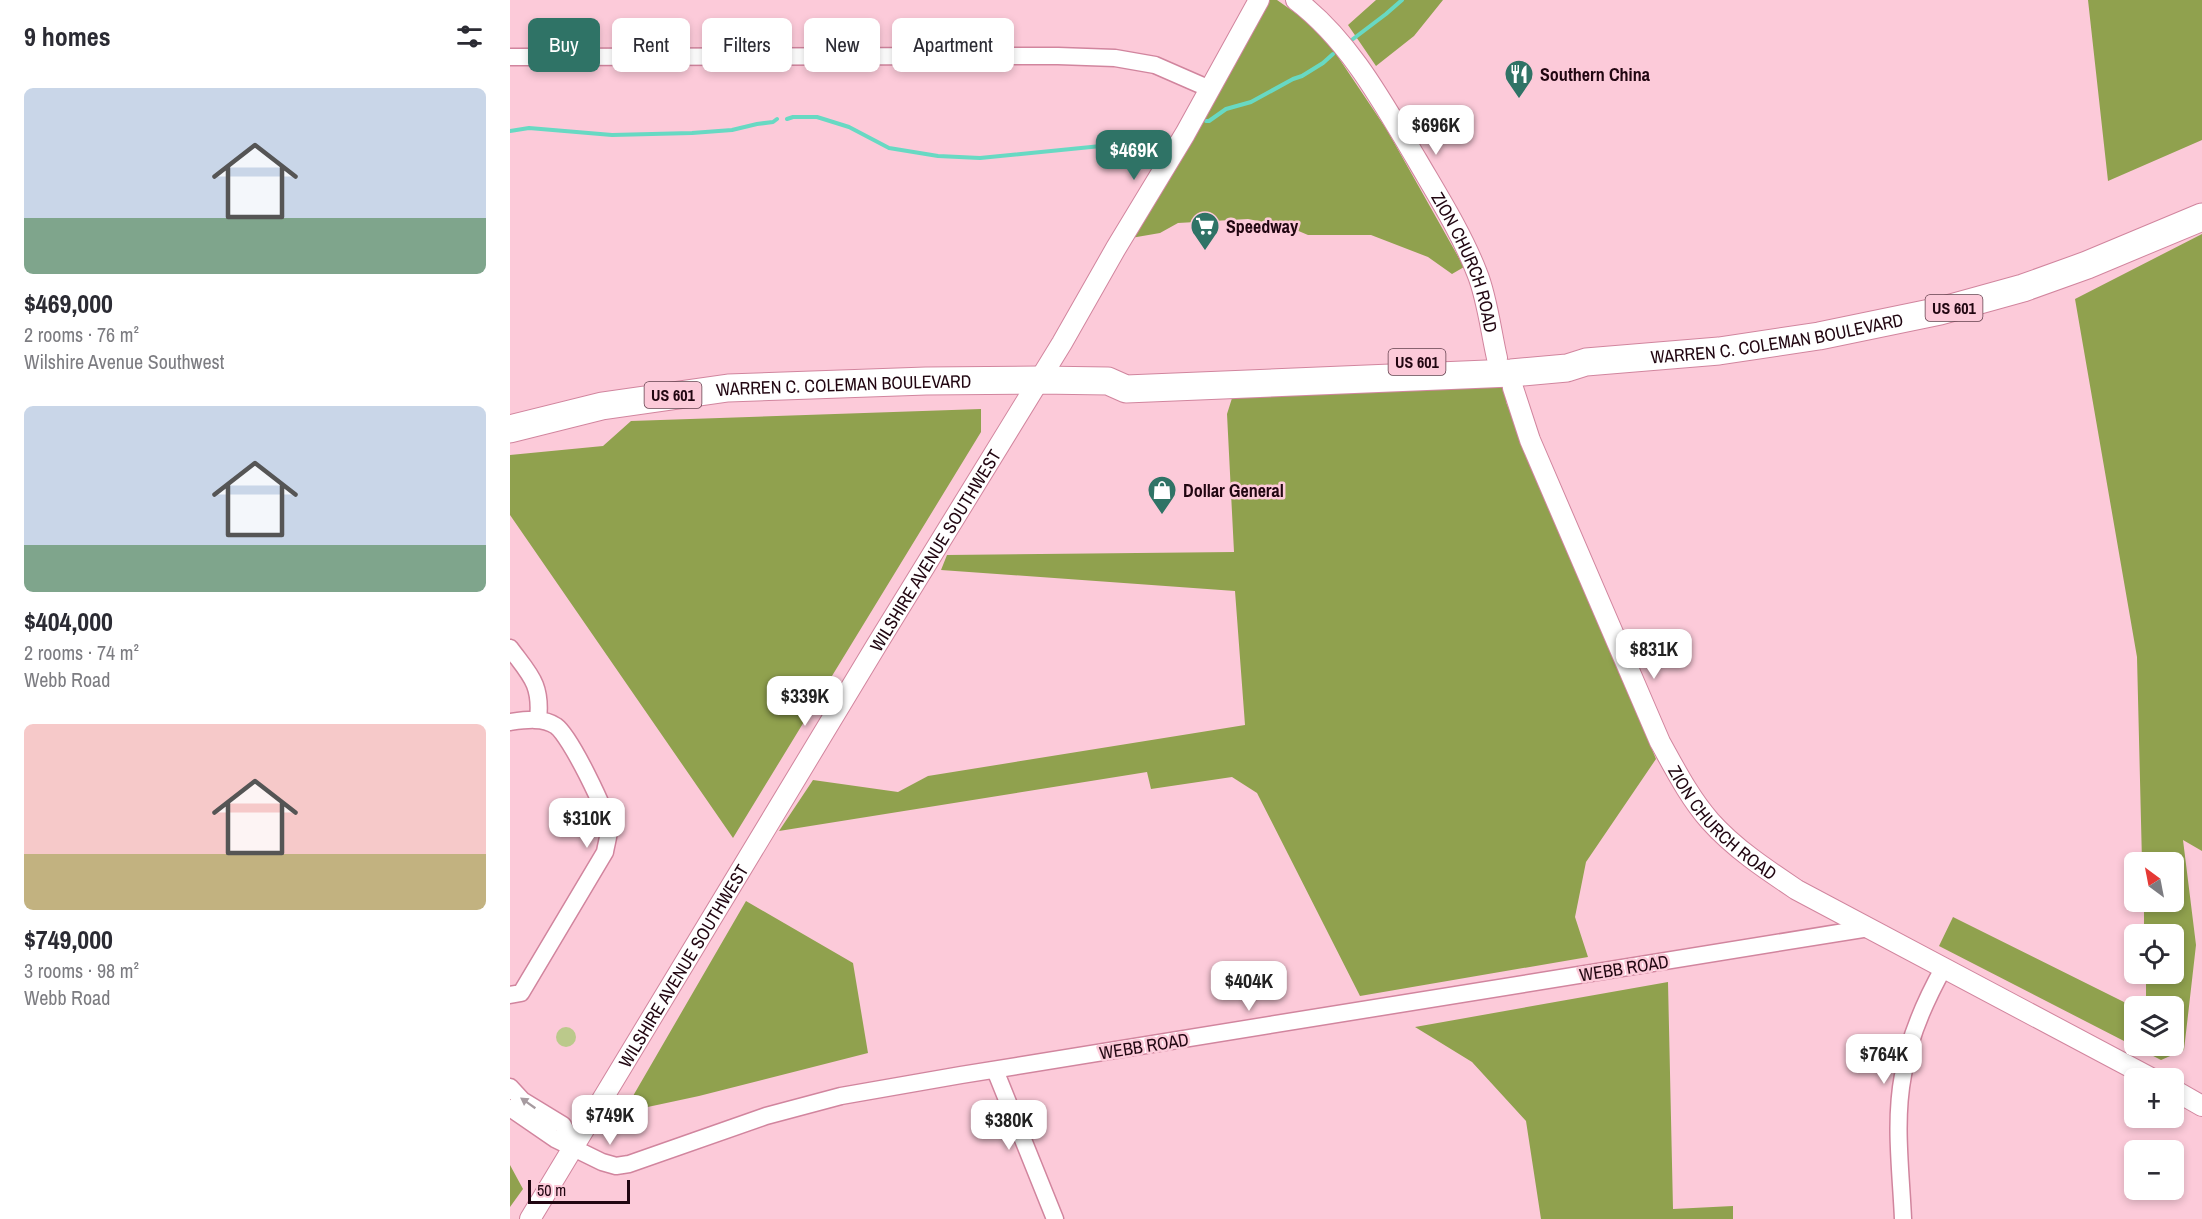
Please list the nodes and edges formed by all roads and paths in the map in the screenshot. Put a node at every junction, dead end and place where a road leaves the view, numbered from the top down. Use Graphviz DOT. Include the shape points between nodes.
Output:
graph roads {
  1 [pos="1259,0"];
  2 [pos="1296,0"];
  3 [pos="510,57"];
  4 [pos="1210,89"];
  5 [pos="2202,217"];
  6 [pos="1504,365"];
  7 [pos="1039,380"];
  8 [pos="510,429"];
  9 [pos="510,648"];
  10 [pos="538,720"];
  11 [pos="510,722"];
  12 [pos="1869,928"];
  13 [pos="1944,967"];
  14 [pos="510,995"];
  15 [pos="2132,1068"];
  16 [pos="995,1070"];
  17 [pos="510,1087"];
  18 [pos="2184,1096"];
  19 [pos="2202,1106"];
  20 [pos="510,1108"];
  21 [pos="574,1147"];
  22 [pos="530,1219"];
  23 [pos="1055,1219"];
  24 [pos="1903,1219"];
  1 -- 4 [label="street, WILSHIRE AVENUE SOUTHWEST"];
  2 -- 6 [label="street, ZION CHURCH ROAD" via="1355,61 1435,191 1478,275"];
  3 -- 4 [label="street" via="1115,58 1155,65"];
  4 -- 7 [label="street, WILSHIRE AVENUE SOUTHWEST"];
  5 -- 6 [label="highway, WARREN C. COLEMAN BOULEVARD / US 601" via="2024,288 1941,311 1719,351 1586,362 1567,368"];
  6 -- 7 [label="highway, WARREN C. COLEMAN BOULEVARD / US 601" via="1124,372 1108,381"];
  6 -- 12 [label="street, ZION CHURCH ROAD" via="1567,530 1660,742 1686,789 1719,831 1756,863 1797,891"];
  7 -- 8 [label="highway, WARREN C. COLEMAN BOULEVARD / US 601" via="728,388 602,406"];
  7 -- 21 [label="street, WILSHIRE AVENUE SOUTHWEST"];
  9 -- 10 [label="street" via="535,681 540,702"];
  10 -- 11 [label="street"];
  10 -- 14 [label="street" via="556,726 578,758 603,807 609,830 605,852 521,993"];
  12 -- 13 [label="street, ZION CHURCH ROAD"];
  12 -- 16 [label="street, WEBB ROAD"];
  13 -- 15 [label="street, ZION CHURCH ROAD"];
  13 -- 24 [label="street" via="1923,1005 1902,1076 1899,1152"];
  16 -- 21 [label="street, WEBB ROAD" via="841,1096 766,1116 629,1164 602,1162"];
  16 -- 23 [label="street"];
  21 -- 17 [label="street, one-way" via="563,1125 522,1100"];
  18 -- 19 [label="street"];
  20 -- 21 [label="street, WEBB ROAD" via="555,1139"];
  21 -- 22 [label="street, WILSHIRE AVENUE SOUTHWEST"];
}
